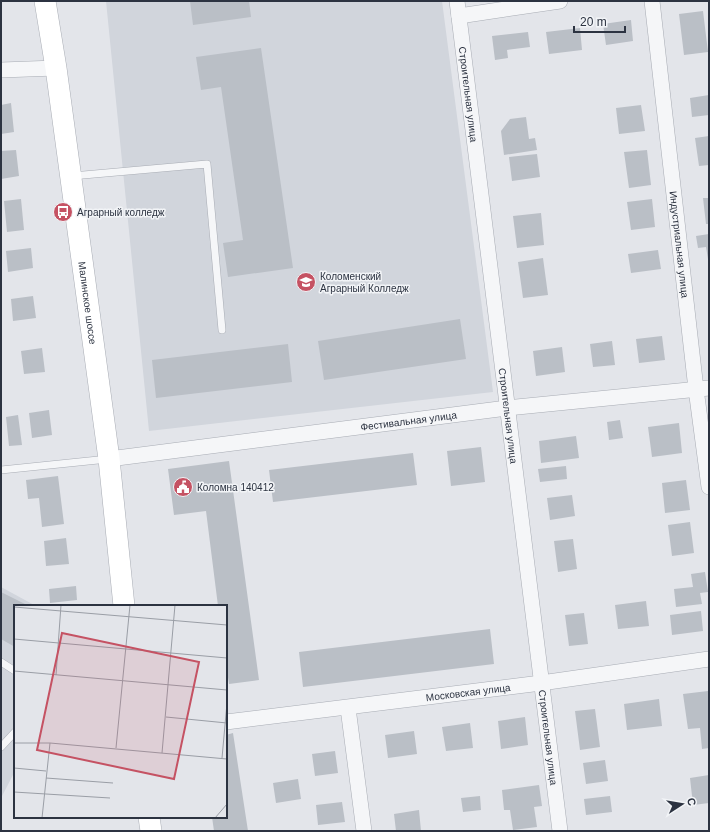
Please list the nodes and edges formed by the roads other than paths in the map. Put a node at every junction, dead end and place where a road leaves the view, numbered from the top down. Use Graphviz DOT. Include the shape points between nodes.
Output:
graph roads {
  1 [pos="45,1"];
  2 [pos="457,1"];
  3 [pos="560,1"];
  4 [pos="652,1"];
  5 [pos="459,16"];
  6 [pos="56,68"];
  7 [pos="1,70"];
  8 [pos="70,176"];
  9 [pos="222,330"];
  10 [pos="702,388"];
  11 [pos="507,408"];
  12 [pos="109,459"];
  13 [pos="1,470"];
  14 [pos="709,487"];
  15 [pos="124,605"];
  16 [pos="709,659"];
  17 [pos="1,662"];
  18 [pos="14,670"];
  19 [pos="542,682"];
  20 [pos="348,708"];
  21 [pos="227,722"];
  22 [pos="14,733"];
  23 [pos="1,747"];
  24 [pos="149,818"];
  25 [pos="151,831"];
  26 [pos="364,831"];
  27 [pos="560,831"];
  1 -- 6 [label="main road, Малинское шоссе"];
  2 -- 5 [label="street, Строительная улица"];
  3 -- 5 [label="street"];
  4 -- 10 [label="street, Индустриальная улица"];
  5 -- 11 [label="street, Строительная улица"];
  6 -- 7 [label="street"];
  6 -- 8 [label="main road, Малинское шоссе"];
  8 -- 9 [label="lane" via="207,164"];
  8 -- 12 [label="main road, Малинское шоссе"];
  10 -- 11 [label="street, Фестивальная улица"];
  10 -- 14 [label="street, Индустриальная улица"];
  11 -- 12 [label="street, Фестивальная улица"];
  11 -- 19 [label="street, Строительная улица"];
  12 -- 13 [label="lane"];
  12 -- 15 [label="main road, Малинское шоссе"];
  16 -- 19 [label="street, Московская улица"];
  17 -- 18 [label="lane"];
  19 -- 20 [label="street, Московская улица"];
  19 -- 27 [label="street, Строительная улица"];
  20 -- 21 [label="street, Московская улица"];
  20 -- 26 [label="street"];
  22 -- 23 [label="lane"];
  24 -- 25 [label="main road"];
}
